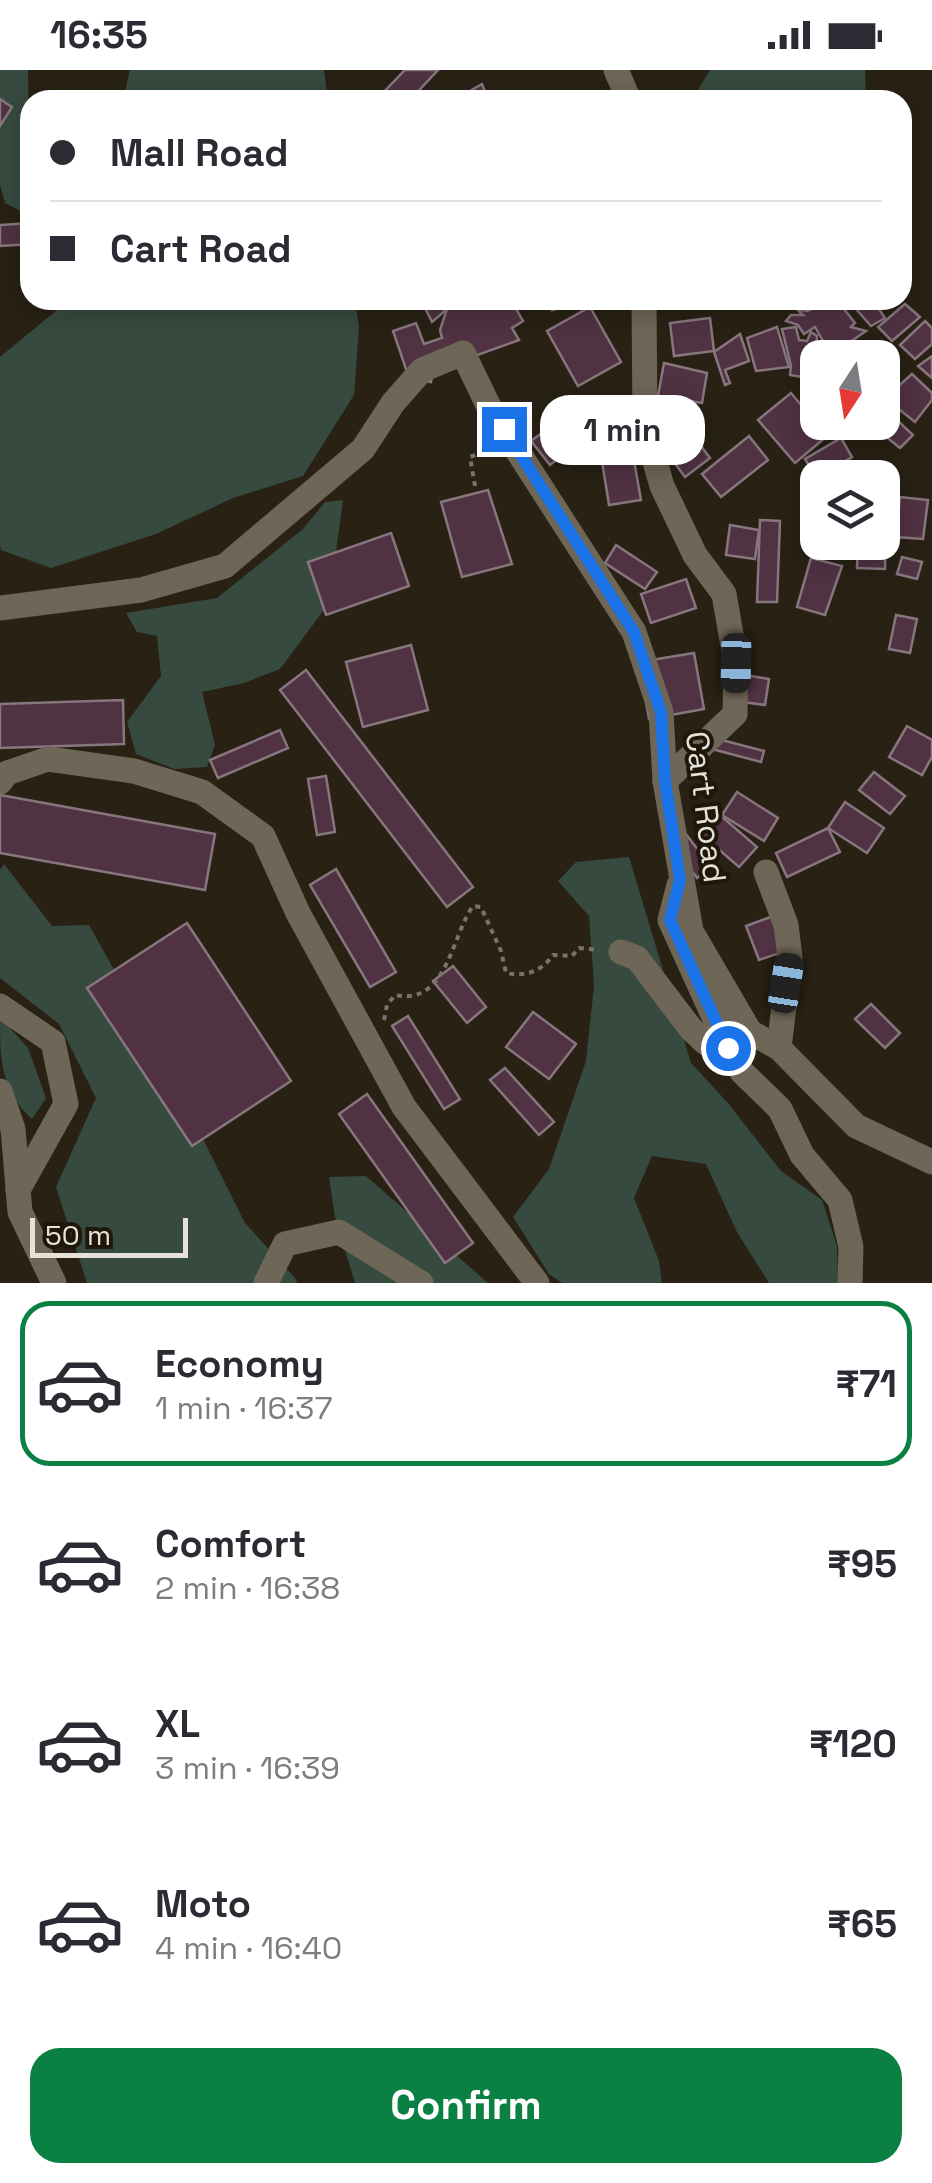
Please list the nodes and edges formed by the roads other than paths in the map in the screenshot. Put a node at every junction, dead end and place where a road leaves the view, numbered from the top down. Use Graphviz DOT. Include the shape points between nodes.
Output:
graph roads {
  1 [pos="644,310"];
  2 [pos="0,608"];
  3 [pos="665,781"];
  4 [pos="0,782"];
  5 [pos="766,872"];
  6 [pos="680,880"];
  7 [pos="621,952"];
  8 [pos="0,1006"];
  9 [pos="779,1048"];
  10 [pos="736,1062"];
  11 [pos="0,1091"];
  12 [pos="932,1162"];
  13 [pos="18,1190"];
  14 [pos="54,1283"];
  15 [pos="266,1283"];
  16 [pos="422,1283"];
  17 [pos="538,1283"];
  18 [pos="850,1283"];
  1 -- 3 [label="street" via="645,427 662,486 695,555 724,594 736,663 735,714"];
  2 -- 3 [label="street, Cart Road" via="141,590 225,566 363,448 422,370 462,352 488,406 634,632 661,712"];
  3 -- 6 [label="street, Cart Road"];
  4 -- 17 [label="street" via="7,773 48,759 134,771 202,792 263,836 404,1107"];
  5 -- 9 [label="street" via="790,957"];
  6 -- 9 [label="street, Cart Road" via="691,931 750,1032"];
  6 -- 10 [label="street" via="670,920"];
  7 -- 10 [label="street" via="637,958 691,1029"];
  8 -- 13 [label="street" via="53,1042 66,1104"];
  9 -- 12 [label="street, Cart Road" via="856,1126"];
  10 -- 18 [label="street" via="780,1110 802,1155 840,1200 851,1247"];
  11 -- 13 [label="street" via="13,1129"];
  13 -- 14 [label="street" via="20,1212"];
  15 -- 16 [label="street" via="285,1244 340,1232"];
}
